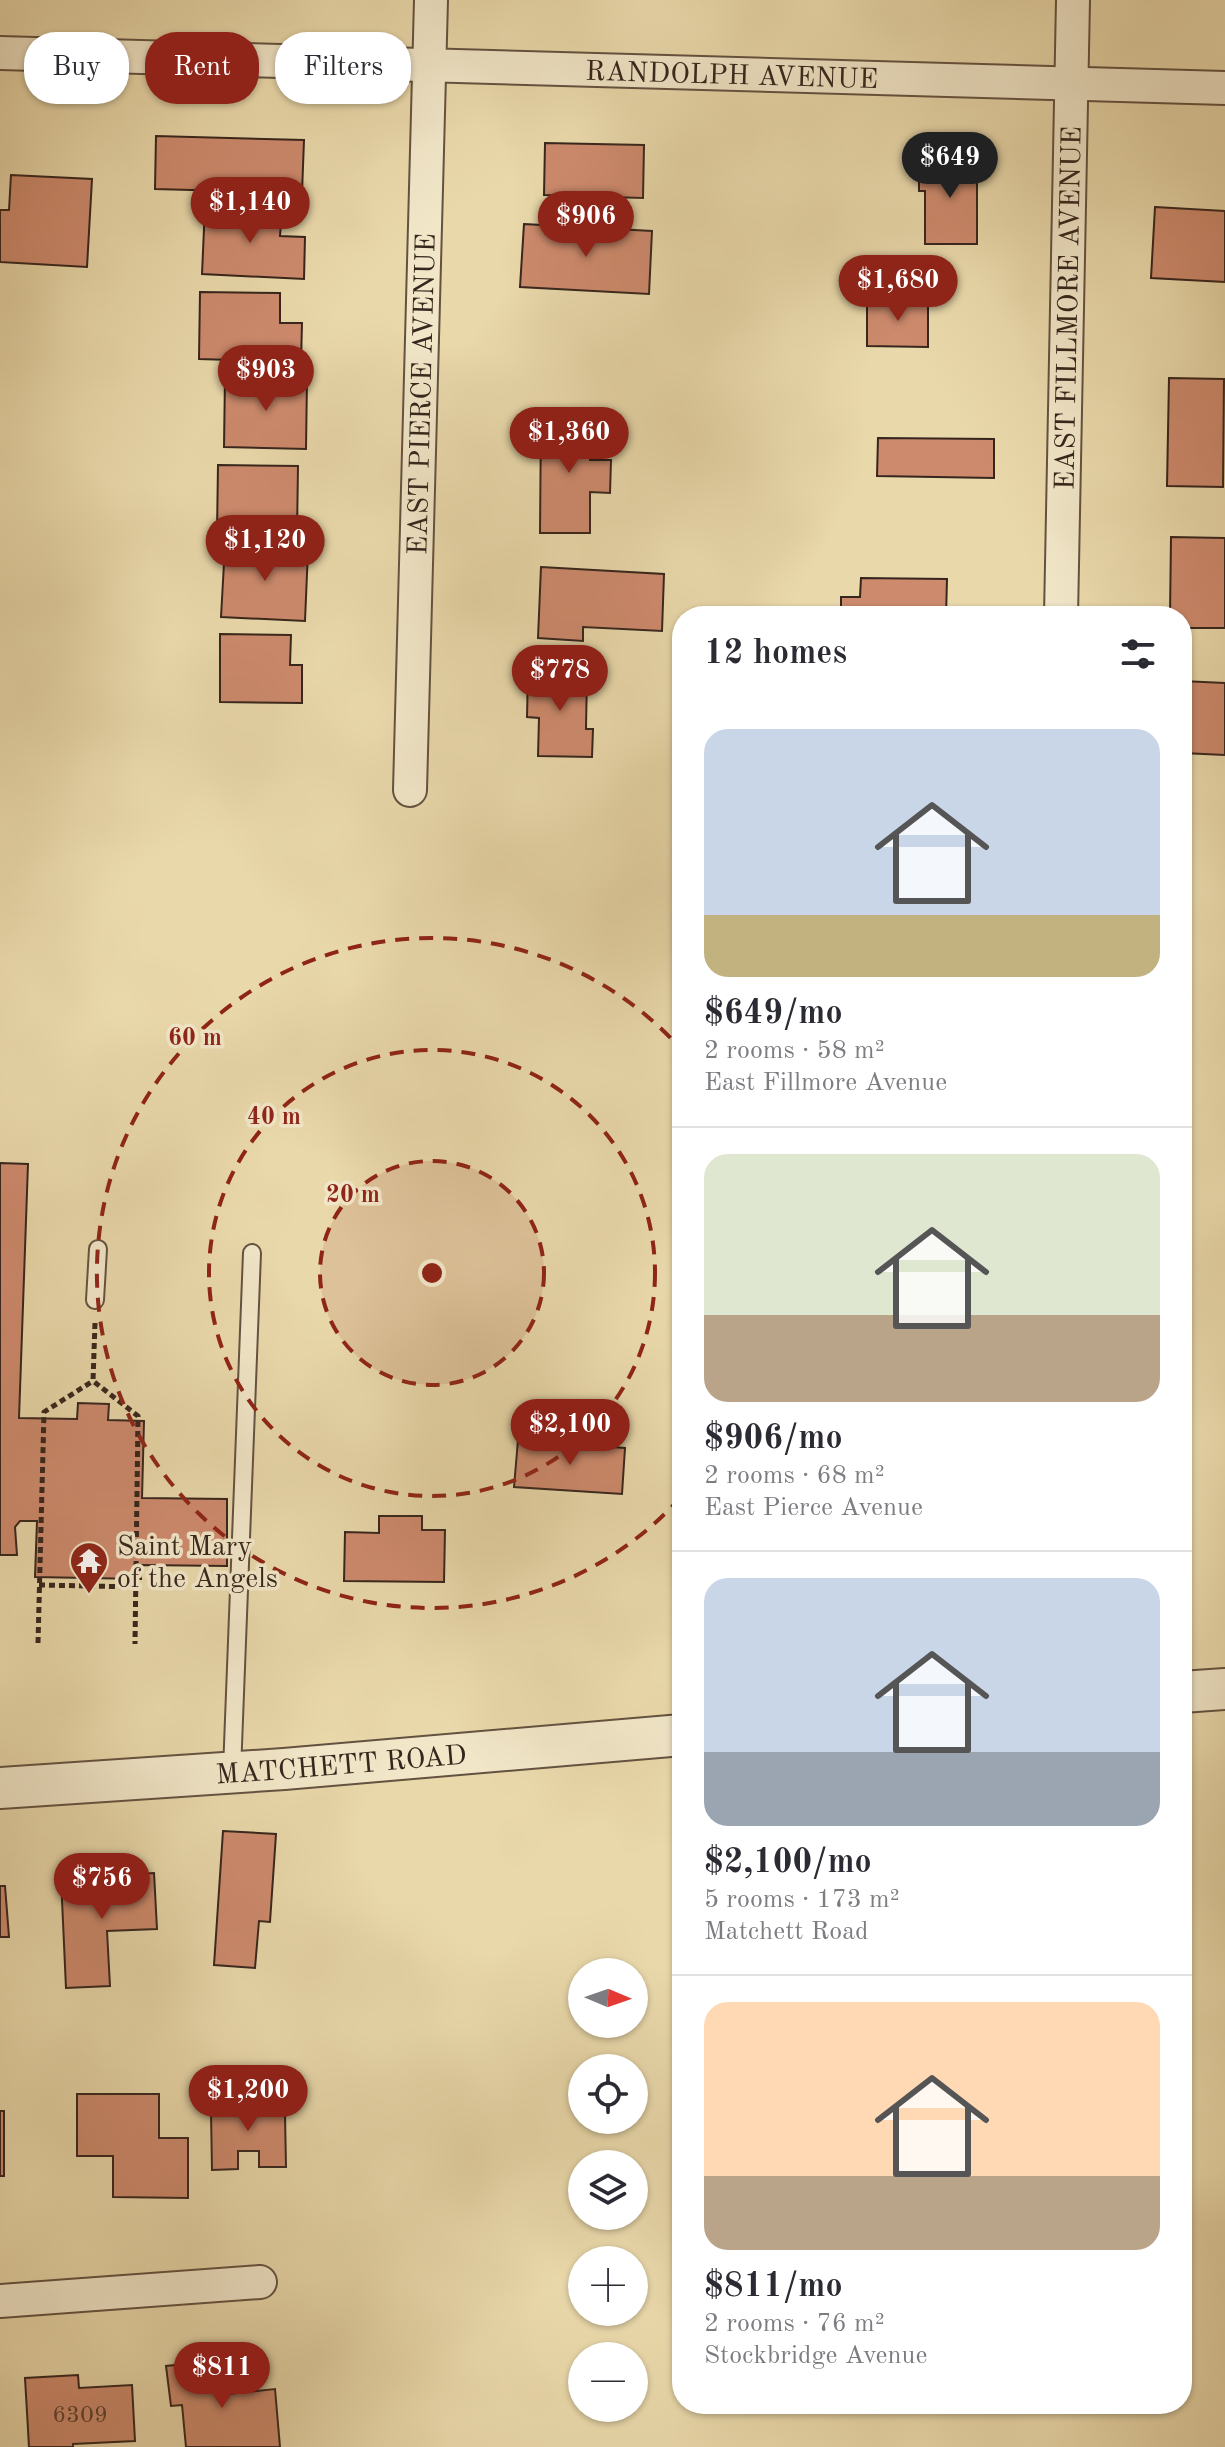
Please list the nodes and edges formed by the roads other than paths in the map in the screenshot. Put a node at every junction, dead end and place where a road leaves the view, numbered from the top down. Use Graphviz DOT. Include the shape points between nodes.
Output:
graph roads {
  1 [pos="431,0"];
  2 [pos="1073,0"];
  3 [pos="0,53"];
  4 [pos="429,64"];
  5 [pos="1070,82"];
  6 [pos="1225,88"];
  7 [pos="1061,606"];
  8 [pos="410,790"];
  9 [pos="98,1249"];
  10 [pos="252,1253"];
  11 [pos="95,1300"];
  12 [pos="1225,1689"];
  13 [pos="1192,1691"];
  14 [pos="672,1736"];
  15 [pos="232,1773"];
  16 [pos="0,1788"];
  17 [pos="260,2282"];
  18 [pos="0,2301"];
  1 -- 4 [label="street, EAST PIERCE AVENUE"];
  2 -- 5 [label="street, EAST FILLMORE AVENUE"];
  3 -- 4 [label="street, RANDOLPH AVENUE"];
  4 -- 5 [label="street, RANDOLPH AVENUE"];
  4 -- 8 [label="street, EAST PIERCE AVENUE"];
  5 -- 6 [label="street, RANDOLPH AVENUE"];
  5 -- 7 [label="street, EAST FILLMORE AVENUE"];
  9 -- 11 [label="lane"];
  10 -- 15 [label="lane"];
  12 -- 13 [label="street"];
  14 -- 15 [label="street, MATCHETT ROAD"];
  15 -- 16 [label="street, MATCHETT ROAD"];
  17 -- 18 [label="street"];
}
